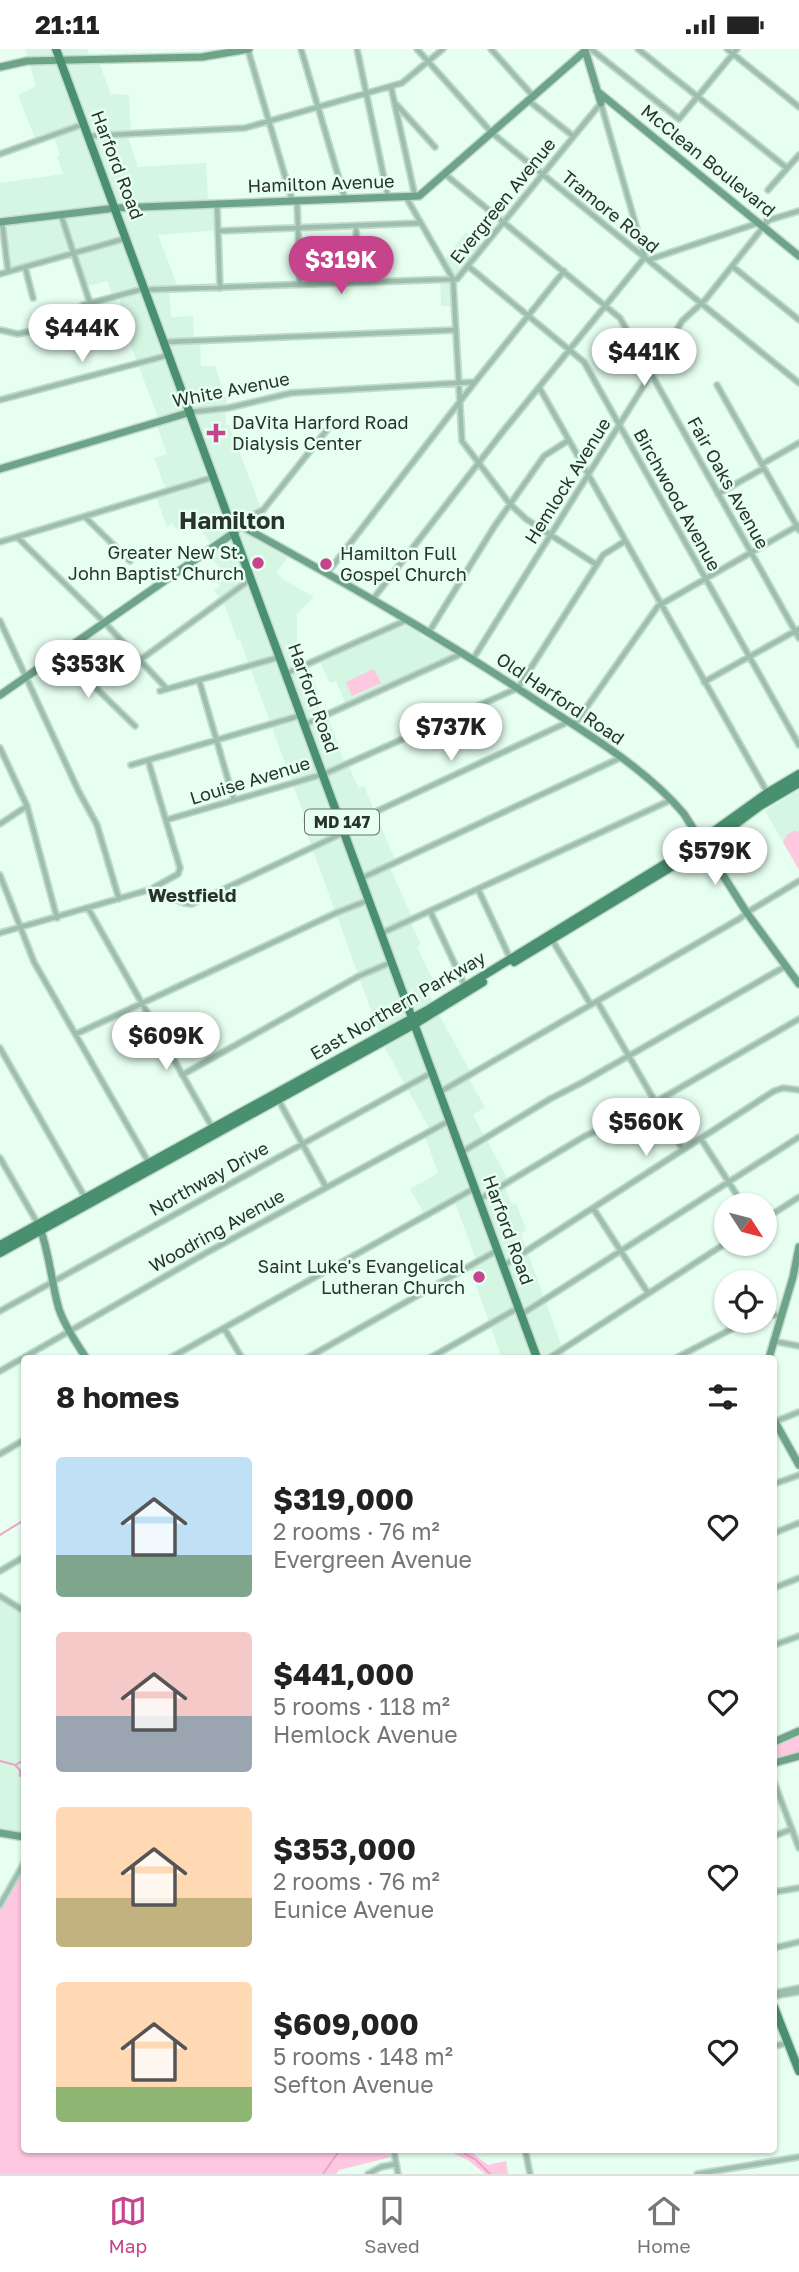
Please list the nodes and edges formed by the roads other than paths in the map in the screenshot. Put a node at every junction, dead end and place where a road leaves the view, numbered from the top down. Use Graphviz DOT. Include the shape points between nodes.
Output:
graph roads {
  1 [pos="57,49"];
  2 [pos="248,49"];
  3 [pos="301,49"];
  4 [pos="357,49"];
  5 [pos="416,49"];
  6 [pos="443,49"];
  7 [pos="491,49"];
  8 [pos="587,49"];
  9 [pos="638,49"];
  10 [pos="727,49"];
  11 [pos="735,51"];
  12 [pos="61,60"];
  13 [pos="428,62"];
  14 [pos="0,67"];
  15 [pos="391,87"];
  16 [pos="597,91"];
  17 [pos="366,93"];
  18 [pos="698,97"];
  19 [pos="531,99"];
  20 [pos="395,103"];
  21 [pos="601,103"];
  22 [pos="318,107"];
  23 [pos="799,107"];
  24 [pos="270,121"];
  25 [pos="85,124"];
  26 [pos="492,133"];
  27 [pos="89,136"];
  28 [pos="573,137"];
  29 [pos="435,147"];
  30 [pos="0,154"];
  31 [pos="799,155"];
  32 [pos="787,169"];
  33 [pos="446,175"];
  34 [pos="542,175"];
  35 [pos="768,190"];
  36 [pos="388,197"];
  37 [pos="411,197"];
  38 [pos="345,198"];
  39 [pos="294,200"];
  40 [pos="216,203"];
  41 [pos="116,208"];
  42 [pos="799,211"];
  43 [pos="61,215"];
  44 [pos="1,222"];
  45 [pos="421,223"];
  46 [pos="504,223"];
  47 [pos="764,223"];
  48 [pos="356,226"];
  49 [pos="298,228"];
  50 [pos="218,231"];
  51 [pos="127,238"];
  52 [pos="73,253"];
  53 [pos="799,256"];
  54 [pos="647,259"];
  55 [pos="732,266"];
  56 [pos="24,267"];
  57 [pos="468,267"];
  58 [pos="8,271"];
  59 [pos="564,271"];
  60 [pos="0,274"];
  61 [pos="453,279"];
  62 [pos="358,282"];
  63 [pos="300,285"];
  64 [pos="220,288"];
  65 [pos="146,290"];
  66 [pos="33,297"];
  67 [pos="90,303"];
  68 [pos="701,303"];
  69 [pos="606,305"];
  70 [pos="528,315"];
  71 [pos="799,320"];
  72 [pos="0,330"];
  73 [pos="456,330"];
  74 [pos="165,342"];
  75 [pos="570,349"];
  76 [pos="170,354"];
  77 [pos="652,374"];
  78 [pos="475,382"];
  79 [pos="799,383"];
  80 [pos="458,384"];
  81 [pos="717,385"];
  82 [pos="539,387"];
  83 [pos="0,400"];
  84 [pos="459,403"];
  85 [pos="191,412"];
  86 [pos="334,421"];
  87 [pos="620,425"];
  88 [pos="569,440"];
  89 [pos="798,446"];
  90 [pos="479,463"];
  91 [pos="763,466"];
  92 [pos="0,469"];
  93 [pos="588,475"];
  94 [pos="215,476"];
  95 [pos="718,494"];
  96 [pos="510,504"];
  97 [pos="85,517"];
  98 [pos="234,526"];
  99 [pos="798,527"];
  100 [pos="550,536"];
  101 [pos="17,537"];
  102 [pos="625,541"];
  103 [pos="0,542"];
  104 [pos="751,553"];
  105 [pos="130,561"];
  106 [pos="597,565"];
  107 [pos="327,572"];
  108 [pos="251,578"];
  109 [pos="706,580"];
  110 [pos="373,599"];
  111 [pos="661,604"];
  112 [pos="408,620"];
  113 [pos="0,621"];
  114 [pos="105,623"];
  115 [pos="797,630"];
  116 [pos="429,632"];
  117 [pos="799,638"];
  118 [pos="60,653"];
  119 [pos="462,653"];
  120 [pos="281,656"];
  121 [pos="750,656"];
  122 [pos="140,660"];
  123 [pos="472,660"];
  124 [pos="287,673"];
  125 [pos="26,677"];
  126 [pos="199,680"];
  127 [pos="704,682"];
  128 [pos="518,688"];
  129 [pos="167,689"];
  130 [pos="160,691"];
  131 [pos="0,695"];
  132 [pos="302,715"];
  133 [pos="306,724"];
  134 [pos="572,724"];
  135 [pos="135,726"];
  136 [pos="215,740"];
  137 [pos="799,745"];
  138 [pos="0,748"];
  139 [pos="620,758"];
  140 [pos="148,760"];
  141 [pos="131,765"];
  142 [pos="324,774"];
  143 [pos="799,774"];
  144 [pos="799,783"];
  145 [pos="769,796"];
  146 [pos="234,800"];
  147 [pos="672,800"];
  148 [pos="27,806"];
  149 [pos="166,820"];
  150 [pos="0,824"];
  151 [pos="344,830"];
  152 [pos="704,843"];
  153 [pos="0,875"];
  154 [pos="362,878"];
  155 [pos="799,881"];
  156 [pos="152,889"];
  157 [pos="478,889"];
  158 [pos="119,899"];
  159 [pos="370,899"];
  160 [pos="89,908"];
  161 [pos="430,911"];
  162 [pos="747,913"];
  163 [pos="57,918"];
  164 [pos="20,927"];
  165 [pos="0,933"];
  166 [pos="382,933"];
  167 [pos="550,937"];
  168 [pos="393,961"];
  169 [pos="511,961"];
  170 [pos="786,966"];
  171 [pos="799,984"];
  172 [pos="466,990"];
  173 [pos="597,1002"];
  174 [pos="142,1003"];
  175 [pos="591,1005"];
  176 [pos="799,1019"];
  177 [pos="414,1021"];
  178 [pos="75,1034"];
  179 [pos="0,1048"];
  180 [pos="2,1056"];
  181 [pos="628,1056"];
  182 [pos="433,1072"];
  183 [pos="182,1075"];
  184 [pos="799,1090"];
  185 [pos="440,1092"];
  186 [pos="277,1097"];
  187 [pos="655,1102"];
  188 [pos="450,1120"];
  189 [pos="214,1131"];
  190 [pos="799,1137"];
  191 [pos="701,1139"];
  192 [pos="303,1144"];
  193 [pos="683,1150"];
  194 [pos="463,1152"];
  195 [pos="0,1159"];
  196 [pos="151,1166"];
  197 [pos="728,1182"];
  198 [pos="326,1187"];
  199 [pos="475,1188"];
  200 [pos="735,1193"];
  201 [pos="799,1197"];
  202 [pos="480,1199"];
  203 [pos="88,1201"];
  204 [pos="593,1208"];
  205 [pos="777,1211"];
  206 [pos="39,1228"];
  207 [pos="0,1245"];
  208 [pos="799,1247"];
  209 [pos="498,1250"];
  210 [pos="621,1251"];
  211 [pos="714,1251"];
  212 [pos="0,1253"];
  213 [pos="503,1266"];
  214 [pos="53,1281"];
  215 [pos="790,1287"];
  216 [pos="799,1289"];
  217 [pos="648,1293"];
  218 [pos="0,1311"];
  219 [pos="520,1311"];
  220 [pos="777,1316"];
  221 [pos="781,1316"];
  222 [pos="224,1328"];
  223 [pos="69,1331"];
  224 [pos="724,1333"];
  225 [pos="773,1341"];
  226 [pos="799,1346"];
  227 [pos="27,1355"];
  228 [pos="84,1355"];
  229 [pos="175,1355"];
  230 [pos="240,1355"];
  231 [pos="312,1355"];
  232 [pos="436,1355"];
  233 [pos="536,1355"];
  234 [pos="554,1355"];
  235 [pos="682,1355"];
  236 [pos="770,1355"];
  237 [pos="21,1358"];
  238 [pos="0,1370"];
  239 [pos="799,1412"];
  240 [pos="777,1420"];
  241 [pos="777,1436"];
  242 [pos="21,1442"];
  243 [pos="0,1454"];
  244 [pos="799,1465"];
  245 [pos="799,1475"];
  246 [pos="777,1483"];
  247 [pos="799,1524"];
  248 [pos="777,1532"];
  249 [pos="21,1559"];
  250 [pos="0,1570"];
  251 [pos="799,1578"];
  252 [pos="777,1587"];
  253 [pos="0,1596"];
  254 [pos="21,1609"];
  255 [pos="799,1636"];
  256 [pos="777,1644"];
  257 [pos="799,1731"];
  258 [pos="777,1741"];
  259 [pos="799,1756"];
  260 [pos="777,1762"];
  261 [pos="777,1790"];
  262 [pos="792,1829"];
  263 [pos="0,1833"];
  264 [pos="777,1835"];
  265 [pos="21,1836"];
  266 [pos="799,1848"];
  267 [pos="21,1868"];
  268 [pos="799,1888"];
  269 [pos="777,1892"];
  270 [pos="3,1895"];
  271 [pos="0,1905"];
  272 [pos="799,1942"];
  273 [pos="777,1947"];
  274 [pos="799,1990"];
  275 [pos="777,1994"];
  276 [pos="777,2014"];
  277 [pos="789,2043"];
  278 [pos="777,2045"];
  279 [pos="799,2071"];
  280 [pos="394,2153"];
  281 [pos="526,2153"];
  282 [pos="799,2157"];
  283 [pos="396,2164"];
  284 [pos="368,2174"];
  285 [pos="398,2174"];
  286 [pos="530,2174"];
  287 [pos="697,2174"];
  1 -- 12 [label="main road, Harford Road / MD 147"];
  2 -- 12 [label="street" via="202,57"];
  2 -- 24 [label="street"];
  3 -- 22 [label="street"];
  4 -- 17 [label="street"];
  5 -- 13 [label="street, Tramore Road"];
  6 -- 13 [label="street"];
  7 -- 19 [label="street"];
  8 -- 16 [label="street"];
  8 -- 18 [label="street" via="680,119"];
  8 -- 19 [label="street, Hamilton Avenue"];
  9 -- 18 [label="street"];
  10 -- 11 [label="street"];
  11 -- 18 [label="street"];
  11 -- 23 [label="street"];
  12 -- 14 [label="street"];
  12 -- 25 [label="main road, Harford Road / MD 147"];
  13 -- 15 [label="street" via="407,81"];
  13 -- 26 [label="street, Tramore Road"];
  15 -- 17 [label="street"];
  15 -- 20 [label="street"];
  16 -- 21 [label="street"];
  16 -- 47 [label="street, McClean Boulevard"];
  17 -- 22 [label="street"];
  17 -- 36 [label="street"];
  18 -- 32 [label="street"];
  19 -- 26 [label="street, Hamilton Avenue"];
  19 -- 28 [label="street"];
  20 -- 29 [label="street"];
  20 -- 37 [label="street"];
  21 -- 28 [label="street, Evergreen Avenue"];
  21 -- 54 [label="street"];
  22 -- 24 [label="street"];
  22 -- 38 [label="street"];
  24 -- 27 [label="street" via="241,129"];
  24 -- 39 [label="street"];
  25 -- 27 [label="main road, Harford Road / MD 147"];
  25 -- 30 [label="street"];
  26 -- 33 [label="street, Hamilton Avenue"];
  26 -- 34 [label="street, Tramore Road"];
  27 -- 41 [label="main road, Harford Road / MD 147"];
  28 -- 34 [label="street, Evergreen Avenue"];
  31 -- 32 [label="street"];
  32 -- 35 [label="street"];
  33 -- 37 [label="street, Hamilton Avenue" via="422,195"];
  33 -- 46 [label="street, Fair Oaks Avenue"];
  34 -- 46 [label="street, Evergreen Avenue"];
  34 -- 54 [label="street, Tramore Road"];
  36 -- 37 [label="street, Hamilton Avenue"];
  36 -- 38 [label="street, Hamilton Avenue"];
  37 -- 45 [label="street"];
  38 -- 39 [label="street, Hamilton Avenue"];
  39 -- 40 [label="street, Hamilton Avenue"];
  39 -- 49 [label="street"];
  40 -- 41 [label="street, Hamilton Avenue"];
  40 -- 50 [label="street"];
  41 -- 43 [label="street, Hamilton Avenue"];
  41 -- 51 [label="main road, Harford Road / MD 147"];
  42 -- 47 [label="street"];
  43 -- 44 [label="street, Hamilton Avenue"];
  43 -- 52 [label="street"];
  44 -- 58 [label="street"];
  45 -- 48 [label="street"];
  45 -- 61 [label="street"];
  46 -- 57 [label="street, Evergreen Avenue"];
  46 -- 59 [label="street, Fair Oaks Avenue"];
  47 -- 53 [label="street, McClean Boulevard"];
  47 -- 54 [label="street"];
  47 -- 55 [label="street, Hemlock Avenue"];
  48 -- 49 [label="street"];
  48 -- 62 [label="street"];
  49 -- 50 [label="street"];
  49 -- 63 [label="street"];
  50 -- 64 [label="street"];
  51 -- 52 [label="street"];
  51 -- 65 [label="main road, Harford Road / MD 147"];
  52 -- 56 [label="street"];
  52 -- 67 [label="street"];
  54 -- 68 [label="street, Tramore Road"];
  54 -- 69 [label="street"];
  55 -- 68 [label="street, Hemlock Avenue"];
  55 -- 71 [label="street"];
  56 -- 58 [label="street"];
  56 -- 66 [label="street"];
  57 -- 61 [label="street, Evergreen Avenue"];
  57 -- 70 [label="street, Birchwood Avenue"];
  58 -- 60 [label="street"];
  59 -- 69 [label="street, Fair Oaks Avenue"];
  59 -- 70 [label="street"];
  61 -- 62 [label="street, Evergreen Avenue"];
  61 -- 73 [label="street"];
  62 -- 63 [label="street, Evergreen Avenue"];
  63 -- 64 [label="street, Evergreen Avenue"];
  64 -- 65 [label="street, Evergreen Avenue"];
  65 -- 67 [label="street, Evergreen Avenue"];
  65 -- 74 [label="main road, Harford Road / MD 147"];
  67 -- 72 [label="street, Evergreen Avenue" via="53,325 21,334"];
  68 -- 77 [label="street, Hemlock Avenue" via="682,321"];
  68 -- 79 [label="street, Tramore Road"];
  69 -- 75 [label="street"];
  69 -- 77 [label="street, Fair Oaks Avenue" via="620,318"];
  70 -- 75 [label="street, Birchwood Avenue"];
  70 -- 78 [label="street"];
  73 -- 74 [label="street"];
  73 -- 80 [label="street"];
  74 -- 76 [label="main road, Harford Road / MD 147"];
  75 -- 82 [label="street"];
  75 -- 87 [label="street, Birchwood Avenue" via="584,362"];
  76 -- 83 [label="street"];
  76 -- 85 [label="main road, Harford Road / MD 147"];
  77 -- 87 [label="street, Hemlock Avenue"];
  77 -- 95 [label="street, Fair Oaks Avenue"];
  78 -- 80 [label="street, White Avenue"];
  78 -- 84 [label="street"];
  80 -- 84 [label="street"];
  80 -- 85 [label="street, White Avenue" via="291,393"];
  81 -- 91 [label="street"];
  82 -- 88 [label="street"];
  82 -- 90 [label="street"];
  84 -- 90 [label="street" via="462,441"];
  84 -- 107 [label="street"];
  85 -- 92 [label="street, White Avenue"];
  85 -- 94 [label="main road, Harford Road / MD 147"];
  86 -- 98 [label="street" via="263,510"];
  87 -- 93 [label="street, Hemlock Avenue"];
  87 -- 109 [label="street, Birchwood Avenue"];
  88 -- 93 [label="street"];
  88 -- 96 [label="street" via="544,456"];
  89 -- 91 [label="street"];
  90 -- 96 [label="street"];
  90 -- 110 [label="street"];
  91 -- 95 [label="street"];
  91 -- 99 [label="street"];
  93 -- 100 [label="street, Hemlock Avenue"];
  93 -- 102 [label="street"];
  94 -- 97 [label="street"];
  94 -- 98 [label="main road, Harford Road / MD 147"];
  95 -- 104 [label="street, Fair Oaks Avenue"];
  96 -- 100 [label="street"];
  96 -- 116 [label="street"];
  97 -- 101 [label="street"];
  97 -- 105 [label="street"];
  98 -- 107 [label="street, Old Harford Road"];
  98 -- 108 [label="main road, Harford Road / MD 147"];
  98 -- 114 [label="street"];
  99 -- 104 [label="street"];
  100 -- 106 [label="street"];
  100 -- 123 [label="street, Hemlock Avenue"];
  101 -- 103 [label="street"];
  101 -- 114 [label="street"];
  102 -- 106 [label="street" via="606,551"];
  102 -- 111 [label="street"];
  104 -- 109 [label="street"];
  104 -- 115 [label="street, Fair Oaks Avenue"];
  106 -- 128 [label="street"];
  107 -- 110 [label="street, Old Harford Road"];
  108 -- 120 [label="main road, Harford Road / MD 147"];
  108 -- 122 [label="street"];
  109 -- 111 [label="street"];
  109 -- 121 [label="street, Birchwood Avenue"];
  110 -- 112 [label="street, Old Harford Road"];
  111 -- 127 [label="street"];
  111 -- 134 [label="street"];
  112 -- 116 [label="street, Old Harford Road"];
  112 -- 124 [label="street"];
  113 -- 125 [label="street"];
  114 -- 118 [label="street"];
  114 -- 122 [label="street"];
  115 -- 117 [label="street, Fair Oaks Avenue"];
  115 -- 121 [label="street"];
  116 -- 119 [label="street, Old Harford Road"];
  118 -- 125 [label="street"];
  118 -- 135 [label="street"];
  119 -- 123 [label="street, Old Harford Road"];
  119 -- 133 [label="street"];
  120 -- 124 [label="main road, Harford Road / MD 147"];
  120 -- 126 [label="street"];
  121 -- 127 [label="street"];
  121 -- 137 [label="street, Birchwood Avenue"];
  122 -- 129 [label="street"];
  123 -- 128 [label="street, Old Harford Road"];
  124 -- 132 [label="main road, Harford Road / MD 147"];
  125 -- 131 [label="street"];
  125 -- 158 [label="street" via="97,825"];
  126 -- 129 [label="street"];
  126 -- 136 [label="street"];
  127 -- 145 [label="street"];
  128 -- 134 [label="street, Old Harford Road"];
  128 -- 142 [label="street, Louise Avenue"];
  129 -- 130 [label="street"];
  132 -- 133 [label="main road, Harford Road / MD 147"];
  132 -- 136 [label="street"];
  133 -- 142 [label="main road, Harford Road / MD 147"];
  134 -- 139 [label="street, Old Harford Road"];
  134 -- 151 [label="street"];
  136 -- 140 [label="street"];
  136 -- 146 [label="street"];
  138 -- 148 [label="street"];
  139 -- 147 [label="street, Old Harford Road"];
  139 -- 154 [label="street"];
  140 -- 141 [label="street"];
  140 -- 149 [label="street"];
  142 -- 146 [label="street, Louise Avenue"];
  142 -- 151 [label="main road, Harford Road / MD 147"];
  143 -- 145 [label="main road, East Northern Parkway"];
  144 -- 145 [label="main road, East Northern Parkway"];
  145 -- 152 [label="main road, East Northern Parkway"];
  146 -- 149 [label="street, Louise Avenue"];
  147 -- 152 [label="street, Old Harford Road"];
  147 -- 157 [label="street"];
  148 -- 150 [label="street"];
  148 -- 163 [label="street"];
  149 -- 156 [label="street" via="178,874"];
  151 -- 154 [label="main road, Harford Road / MD 147"];
  151 -- 156 [label="street" via="195,903"];
  152 -- 162 [label="street, Old Harford Road"];
  152 -- 167 [label="main road, East Northern Parkway"];
  153 -- 164 [label="street"];
  154 -- 159 [label="main road, Harford Road / MD 147"];
  155 -- 162 [label="street"];
  156 -- 158 [label="street"];
  157 -- 161 [label="street"];
  157 -- 169 [label="street"];
  158 -- 160 [label="street"];
  159 -- 166 [label="main road, Harford Road / MD 147"];
  159 -- 174 [label="street"];
  160 -- 163 [label="street"];
  160 -- 174 [label="street"];
  161 -- 166 [label="street"];
  161 -- 172 [label="street"];
  162 -- 170 [label="street, Old Harford Road"];
  162 -- 173 [label="street"];
  163 -- 164 [label="street"];
  164 -- 165 [label="street"];
  164 -- 178 [label="street" via="34,962"];
  166 -- 168 [label="main road, Harford Road / MD 147"];
  167 -- 169 [label="main road, East Northern Parkway"];
  167 -- 175 [label="street"];
  168 -- 177 [label="main road, Harford Road / MD 147"];
  168 -- 183 [label="street"];
  169 -- 172 [label="main road, East Northern Parkway"];
  170 -- 171 [label="street, Old Harford Road"];
  170 -- 181 [label="street"];
  172 -- 177 [label="main road, East Northern Parkway"];
  173 -- 175 [label="street"];
  173 -- 181 [label="street"];
  174 -- 178 [label="street"];
  174 -- 183 [label="street"];
  175 -- 185 [label="street"];
  176 -- 187 [label="street"];
  177 -- 182 [label="main road, Harford Road / MD 147"];
  177 -- 186 [label="main road, East Northern Parkway"];
  178 -- 196 [label="street"];
  179 -- 180 [label="street"];
  180 -- 203 [label="street"];
  181 -- 187 [label="street"];
  181 -- 194 [label="street"];
  182 -- 185 [label="main road, Harford Road / MD 147"];
  182 -- 192 [label="street, Northway Drive"];
  183 -- 189 [label="street"];
  184 -- 191 [label="street" via="774,1091"];
  185 -- 188 [label="main road, Harford Road / MD 147"];
  186 -- 189 [label="main road, East Northern Parkway"];
  186 -- 192 [label="street"];
  187 -- 193 [label="street"];
  187 -- 202 [label="street" via="585,1136"];
  188 -- 194 [label="main road, Harford Road / MD 147"];
  188 -- 198 [label="street, Woodring Avenue"];
  189 -- 196 [label="main road, East Northern Parkway"];
  190 -- 197 [label="street"];
  191 -- 193 [label="street"];
  191 -- 197 [label="street"];
  192 -- 198 [label="street"];
  192 -- 214 [label="street, Northway Drive"];
  193 -- 204 [label="street"];
  194 -- 199 [label="main road, Harford Road / MD 147"];
  195 -- 206 [label="street"];
  196 -- 203 [label="main road, East Northern Parkway"];
  197 -- 200 [label="street"];
  197 -- 210 [label="street"];
  198 -- 223 [label="street, Woodring Avenue"];
  199 -- 202 [label="main road, Harford Road / MD 147"];
  199 -- 222 [label="street"];
  201 -- 205 [label="street"];
  202 -- 209 [label="main road, Harford Road / MD 147"];
  203 -- 206 [label="main road, East Northern Parkway"];
  204 -- 210 [label="street"];
  204 -- 213 [label="street"];
  206 -- 207 [label="main road, East Northern Parkway"];
  206 -- 212 [label="main road, East Northern Parkway"];
  206 -- 214 [label="street"];
  208 -- 215 [label="street"];
  209 -- 213 [label="main road, Harford Road / MD 147"];
  209 -- 231 [label="street"];
  210 -- 217 [label="street"];
  210 -- 219 [label="street"];
  211 -- 217 [label="street"];
  213 -- 219 [label="main road, Harford Road / MD 147"];
  214 -- 218 [label="street, Northway Drive"];
  214 -- 223 [label="street"];
  215 -- 216 [label="street"];
  215 -- 221 [label="street"];
  217 -- 234 [label="street"];
  219 -- 232 [label="street"];
  219 -- 233 [label="main road, Harford Road / MD 147"];
  220 -- 221 [label="street"];
  221 -- 225 [label="street"];
  222 -- 229 [label="street"];
  222 -- 230 [label="street"];
  223 -- 227 [label="street, Woodring Avenue"];
  223 -- 228 [label="street"];
  224 -- 235 [label="street"];
  225 -- 226 [label="street"];
  225 -- 236 [label="street"];
  237 -- 238 [label="street, Woodring Avenue"];
  239 -- 240 [label="street"];
  241 -- 244 [label="street"];
  242 -- 243 [label="street"];
  245 -- 246 [label="street"];
  247 -- 248 [label="street"];
  249 -- 250 [label="street"];
  251 -- 252 [label="street"];
  253 -- 254 [label="street"];
  255 -- 256 [label="street"];
  257 -- 258 [label="street"];
  259 -- 260 [label="street"];
  261 -- 262 [label="street"];
  262 -- 264 [label="street"];
  262 -- 266 [label="street"];
  263 -- 265 [label="street"];
  267 -- 270 [label="street"];
  268 -- 269 [label="street"];
  270 -- 271 [label="street"];
  272 -- 273 [label="street"];
  274 -- 275 [label="street"];
  276 -- 277 [label="main road"];
  277 -- 278 [label="street"];
  277 -- 279 [label="main road"];
  280 -- 283 [label="street"];
  281 -- 286 [label="street"];
  282 -- 287 [label="street"];
  283 -- 284 [label="street"];
  283 -- 285 [label="street"];
}
